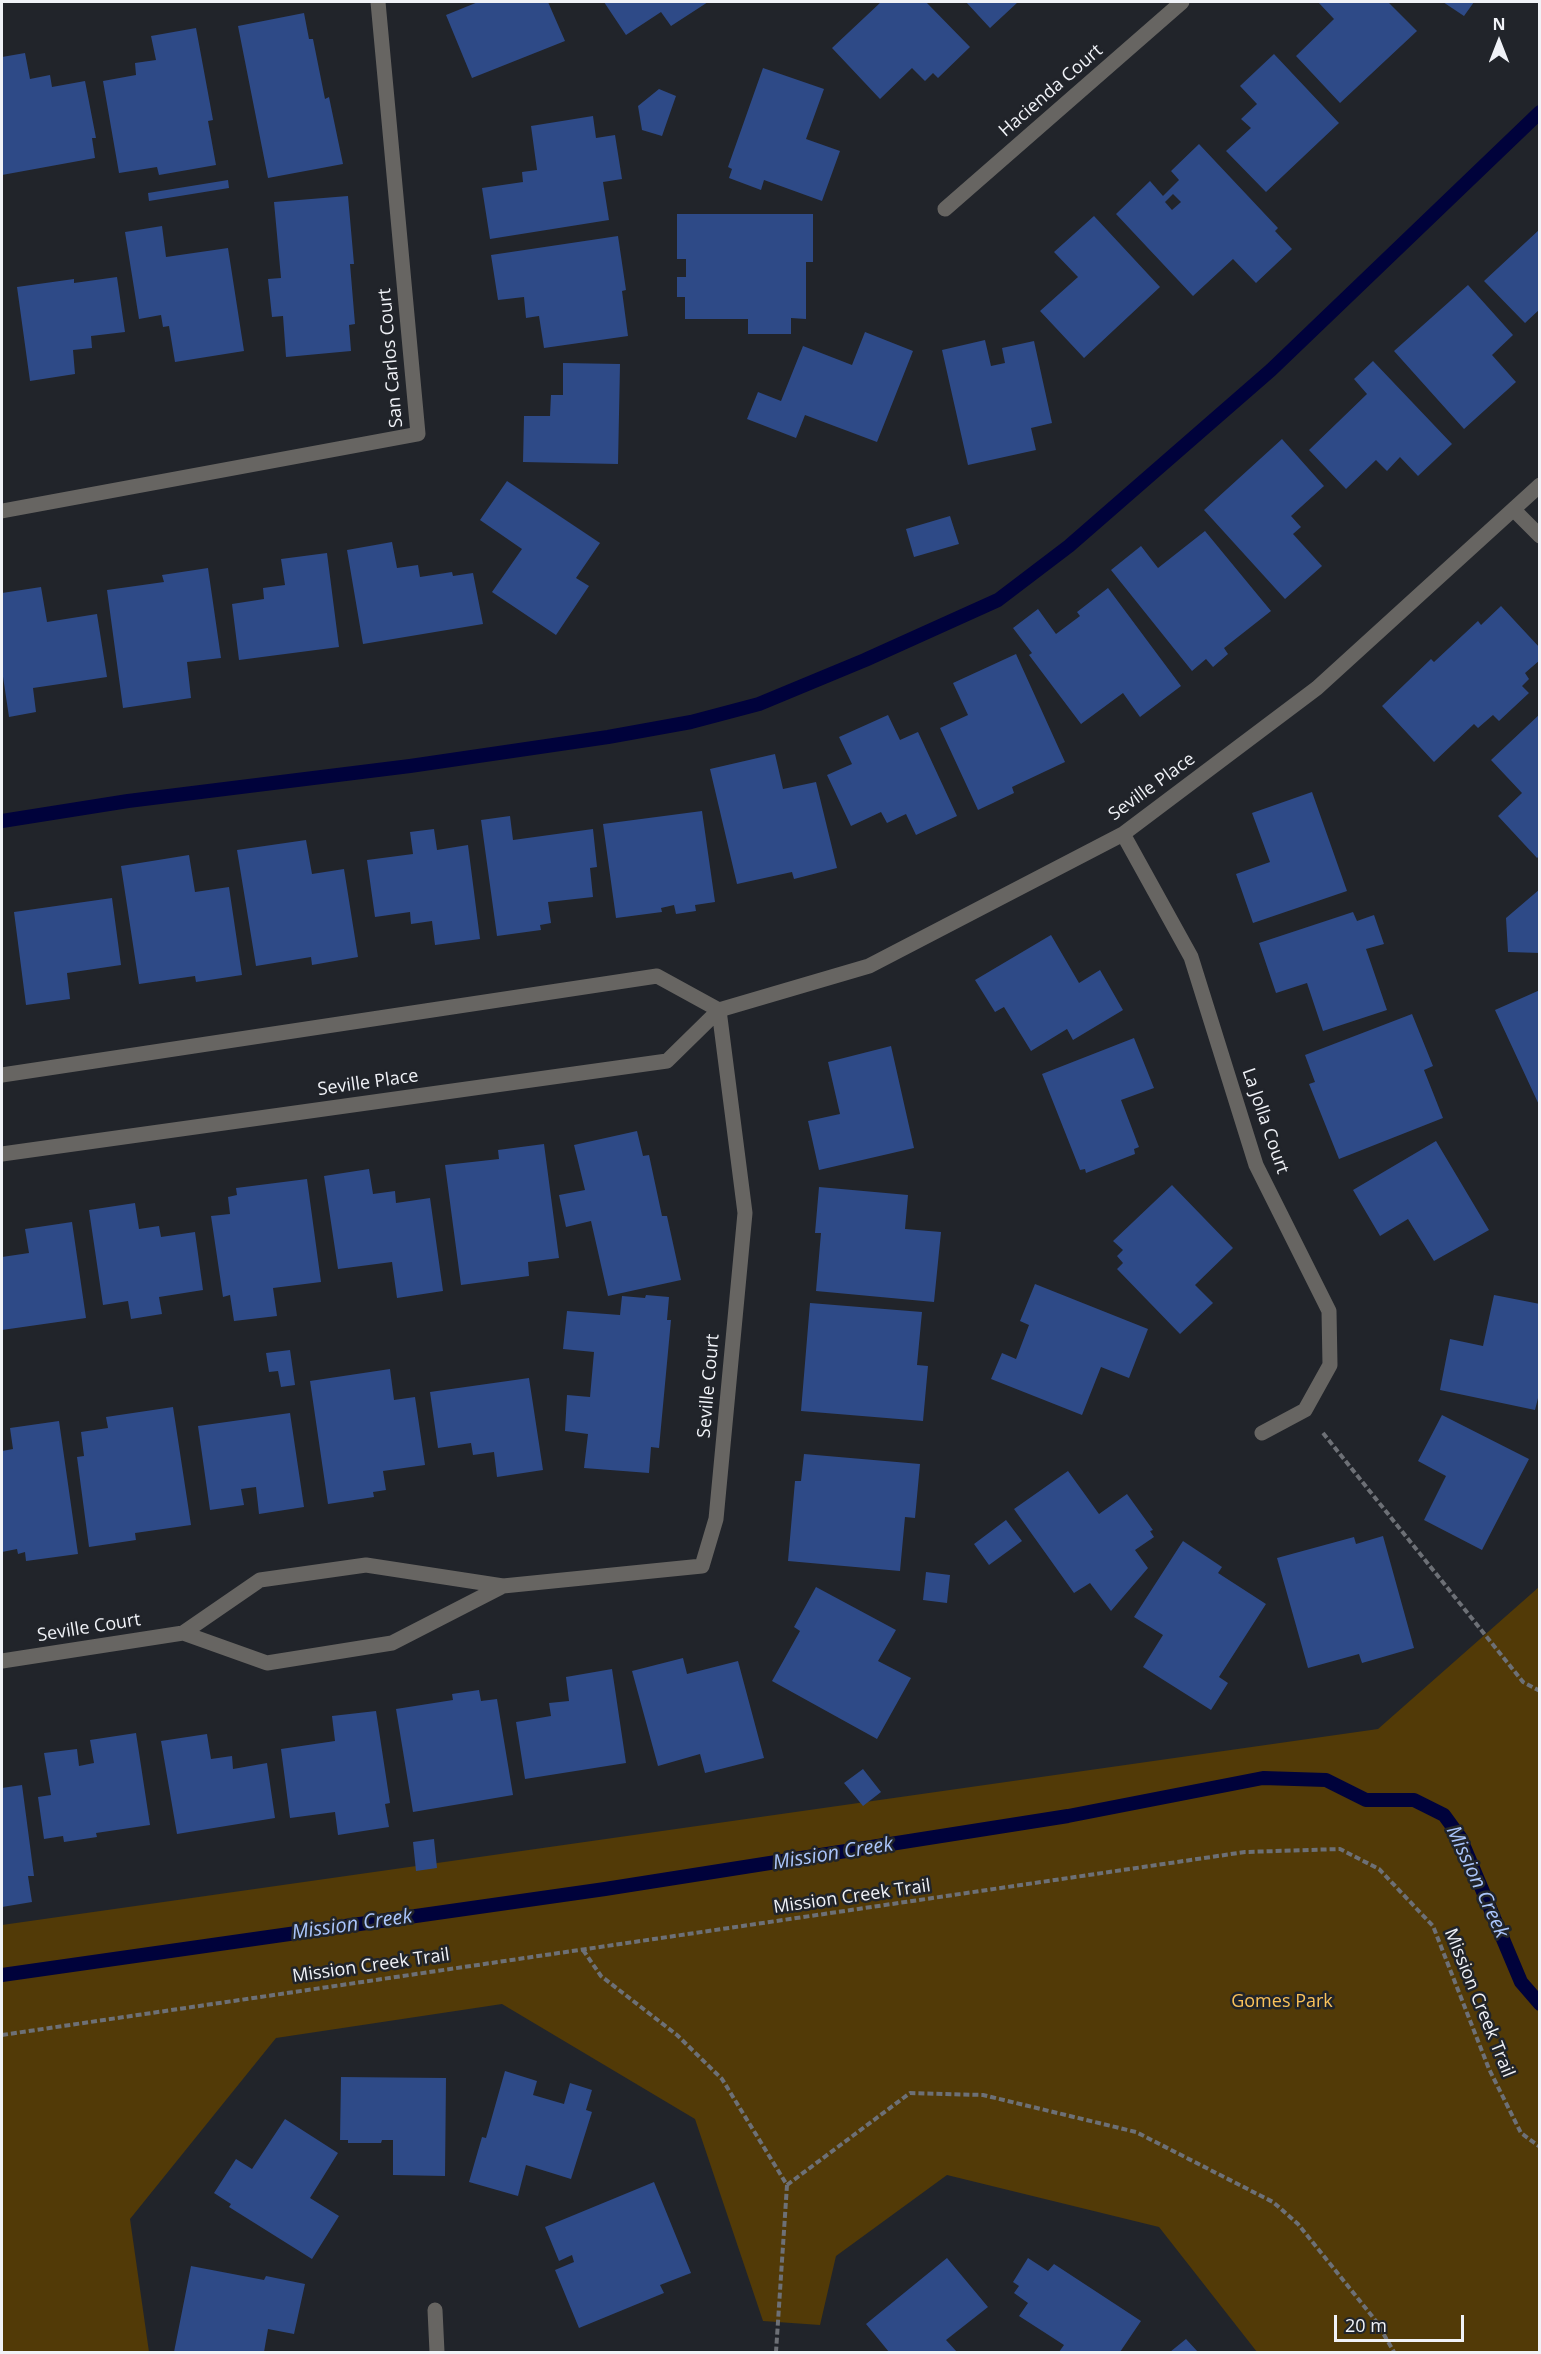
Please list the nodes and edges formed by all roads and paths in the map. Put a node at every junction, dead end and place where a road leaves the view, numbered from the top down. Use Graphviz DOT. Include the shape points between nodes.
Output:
graph roads {
  1 [pos="378,2"];
  2 [pos="1182,2"];
  3 [pos="945,209"];
  4 [pos="1539,485"];
  5 [pos="1514,510"];
  6 [pos="2,512"];
  7 [pos="1539,536"];
  8 [pos="1123,834"];
  9 [pos="719,1010"];
  10 [pos="2,1075"];
  11 [pos="2,1154"];
  12 [pos="1305,1410"];
  13 [pos="1262,1433"];
  14 [pos="503,1586"];
  15 [pos="183,1633"];
  16 [pos="2,1660"];
  17 [pos="1539,1691"];
  18 [pos="583,1950"];
  19 [pos="2,2035"];
  20 [pos="1539,2147"];
  21 [pos="788,2185"];
  22 [pos="435,2310"];
  23 [pos="437,2352"];
  24 [pos="776,2352"];
  25 [pos="1394,2352"];
  1 -- 6 [label="street, San Carlos Court" via="418,434"];
  2 -- 3 [label="street, Hacienda Court"];
  4 -- 5 [label="street, Seville Place"];
  5 -- 7 [label="street"];
  5 -- 8 [label="street, Seville Place" via="1317,688"];
  8 -- 9 [label="street, Seville Place" via="869,966"];
  8 -- 12 [label="street, La Jolla Court" via="1191,957 1256,1165 1329,1311 1330,1365"];
  9 -- 10 [label="street" via="657,976"];
  9 -- 11 [label="street, Seville Place" via="667,1061"];
  9 -- 14 [label="street, Seville Court" via="745,1213 716,1519 702,1566"];
  12 -- 13 [label="street"];
  12 -- 17 [label="path" via="1523,1682"];
  14 -- 15 [label="street, Seville Court" via="366,1564 260,1580"];
  14 -- 15 [label="street, Seville Court" via="392,1643 267,1663"];
  15 -- 16 [label="street, Seville Court"];
  18 -- 19 [label="path, Mission Creek Trail"];
  18 -- 20 [label="path, Mission Creek Trail" via="1245,1852 1340,1849 1379,1869 1433,1926 1488,2069 1521,2133"];
  18 -- 21 [label="path" via="601,1976 677,2035 722,2079"];
  21 -- 24 [label="path"];
  21 -- 25 [label="path" via="910,2093 983,2095 1136,2133 1273,2202 1290,2216 1376,2321"];
  22 -- 23 [label="street"];
}
